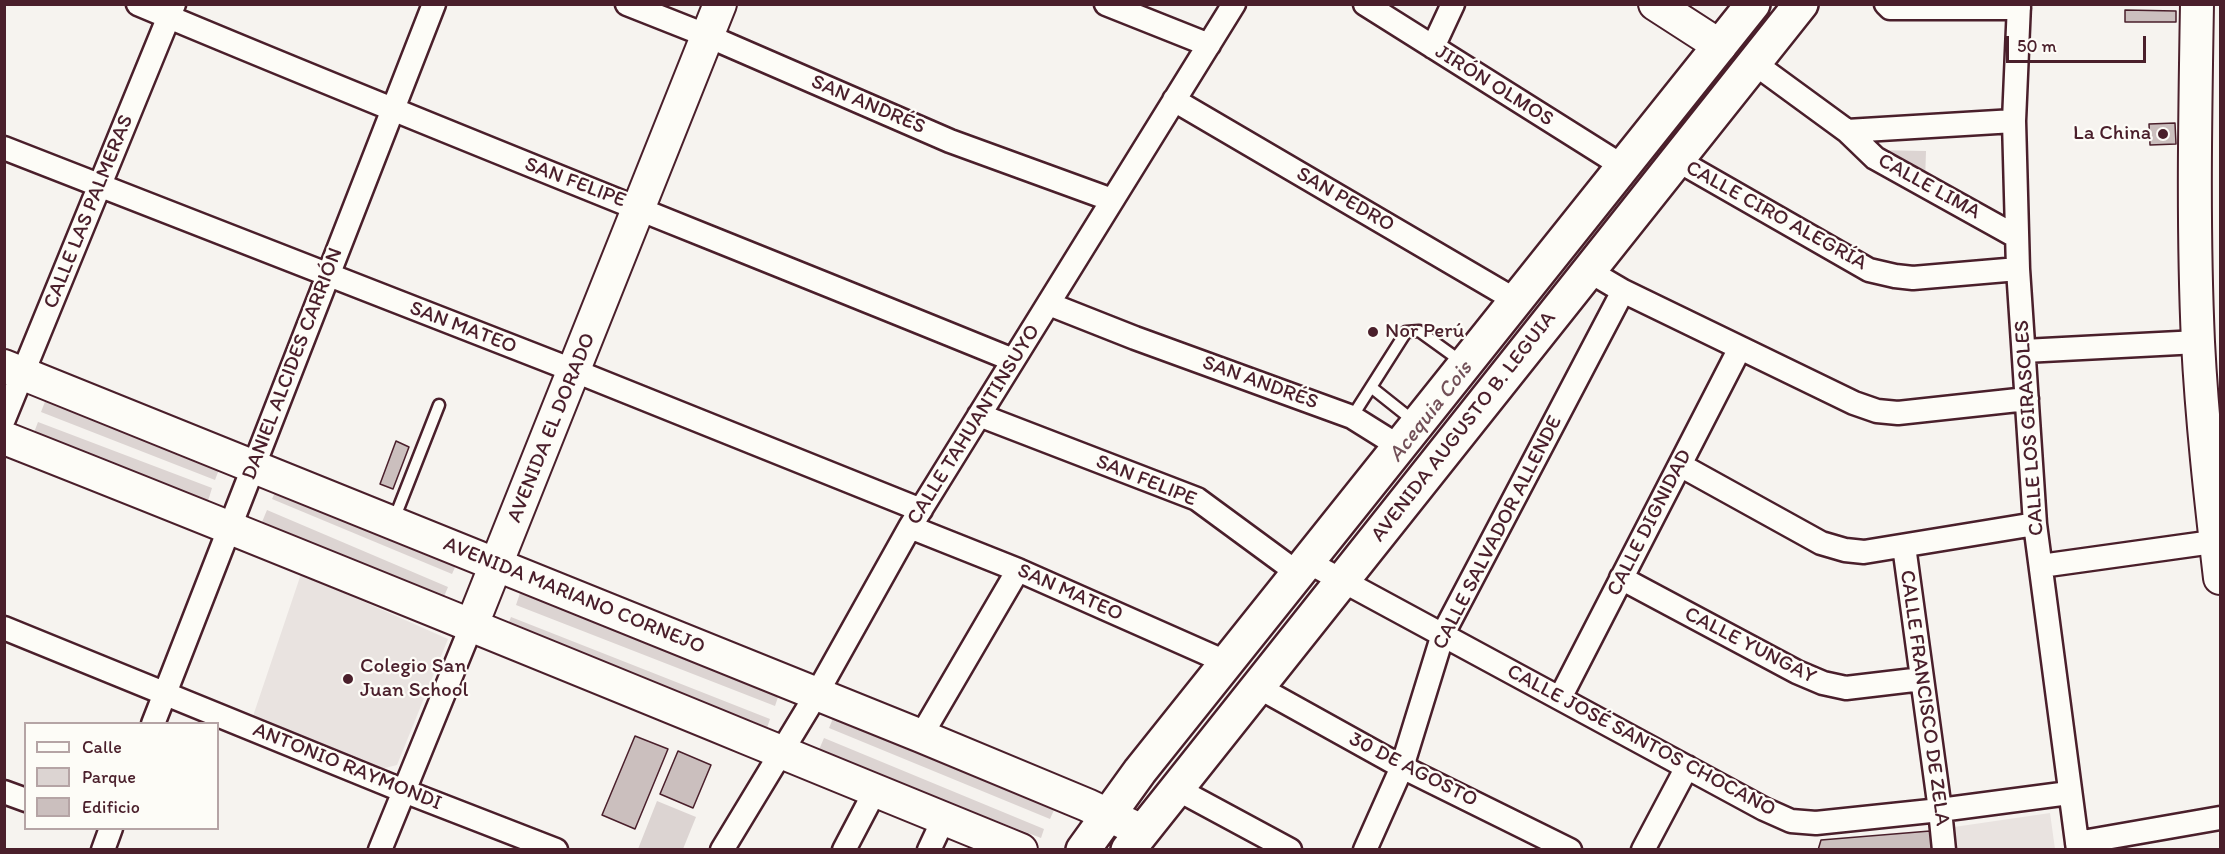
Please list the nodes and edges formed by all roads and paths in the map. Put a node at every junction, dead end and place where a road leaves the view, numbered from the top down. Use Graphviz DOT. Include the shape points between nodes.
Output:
graph roads {
  1 [pos="138,4"];
  2 [pos="434,4"];
  3 [pos="627,4"];
  4 [pos="720,4"];
  5 [pos="1106,4"];
  6 [pos="1234,4"];
  7 [pos="1365,4"];
  8 [pos="1453,4"];
  9 [pos="1655,4"];
  10 [pos="1801,4"];
  11 [pos="1886,4"];
  12 [pos="2197,4"];
  13 [pos="2019,6"];
  14 [pos="172,11"];
  15 [pos="1736,22"];
  16 [pos="708,36"];
  17 [pos="1209,45"];
  18 [pos="1433,47"];
  19 [pos="1754,63"];
  20 [pos="1174,100"];
  21 [pos="392,111"];
  22 [pos="2014,121"];
  23 [pos="1847,130"];
  24 [pos="4,148"];
  25 [pos="1677,160"];
  26 [pos="1624,166"];
  27 [pos="99,187"];
  28 [pos="1112,200"];
  29 [pos="640,208"];
  30 [pos="2017,237"];
  31 [pos="2018,269"];
  32 [pos="1589,271"];
  33 [pos="327,275"];
  34 [pos="1623,291"];
  35 [pos="1517,301"];
  36 [pos="1049,304"];
  37 [pos="2198,342"];
  38 [pos="1740,348"];
  39 [pos="2024,351"];
  40 [pos="1013,360"];
  41 [pos="1466,364"];
  42 [pos="14,370"];
  43 [pos="575,371"];
  44 [pos="1371,387"];
  45 [pos="2027,399"];
  46 [pos="438,405"];
  47 [pos="979,415"];
  48 [pos="1352,417"];
  49 [pos="4,419"];
  50 [pos="1409,436"];
  51 [pos="4,438"];
  52 [pos="1680,465"];
  53 [pos="254,466"];
  54 [pos="915,519"];
  55 [pos="393,524"];
  56 [pos="2035,524"];
  57 [pos="229,526"];
  58 [pos="2218,541"];
  59 [pos="1904,546"];
  60 [pos="498,564"];
  61 [pos="1306,566"];
  62 [pos="2041,566"];
  63 [pos="1018,570"];
  64 [pos="1621,578"];
  65 [pos="2220,578"];
  66 [pos="1342,580"];
  67 [pos="471,627"];
  68 [pos="4,628"];
  69 [pos="1443,634"];
  70 [pos="1227,663"];
  71 [pos="1922,679"];
  72 [pos="1258,687"];
  73 [pos="164,693"];
  74 [pos="816,695"];
  75 [pos="1560,698"];
  76 [pos="153,722"];
  77 [pos="921,736"];
  78 [pos="781,752"];
  79 [pos="1402,767"];
  80 [pos="1687,767"];
  81 [pos="1177,789"];
  82 [pos="404,791"];
  83 [pos="875,791"];
  84 [pos="4,792"];
  85 [pos="2069,794"];
  86 [pos="24,799"];
  87 [pos="1940,810"];
  88 [pos="1108,814"];
  89 [pos="2220,818"];
  90 [pos="944,819"];
  91 [pos="1137,837"];
  92 [pos="2078,846"];
  93 [pos="381,849"];
  94 [pos="556,849"];
  95 [pos="722,849"];
  96 [pos="844,849"];
  97 [pos="929,849"];
  98 [pos="1021,849"];
  99 [pos="1083,849"];
  100 [pos="1290,849"];
  101 [pos="1365,849"];
  102 [pos="1570,849"];
  103 [pos="1643,849"];
  104 [pos="1944,849"];
  1 -- 14 [label="street, SAN FELIPE"];
  2 -- 21 [label="street, DANIEL ALCIDES CARRIÓN"];
  3 -- 16 [label="street, SAN ANDRÉS"];
  4 -- 16 [label="street, AVENIDA EL DORADO"];
  5 -- 17 [label="street"];
  6 -- 17 [label="street, CALLE TAHUANTINSUYO"];
  7 -- 18 [label="street, JIRÓN OLMOS"];
  8 -- 18 [label="street"];
  9 -- 15 [label="street"];
  10 -- 19 [label="main road, AVENIDA AUGUSTO B. LEGUIA"];
  11 -- 13 [label="street" via="1890,8"];
  12 -- 37 [label="street" via="2194,164"];
  13 -- 22 [label="street, CALLE LOS GIRASOLES"];
  14 -- 21 [label="street, SAN FELIPE"];
  14 -- 27 [label="street, CALLE LAS PALMERAS"];
  15 -- 26 [label="main road, AVENIDA AUGUSTO B. LEGUIA"];
  16 -- 28 [label="street, SAN ANDRÉS" via="950,141"];
  16 -- 29 [label="street, AVENIDA EL DORADO"];
  17 -- 20 [label="street, CALLE TAHUANTINSUYO"];
  18 -- 26 [label="street, JIRÓN OLMOS"];
  19 -- 23 [label="street, CALLE LIMA"];
  19 -- 25 [label="main road, AVENIDA AUGUSTO B. LEGUIA"];
  20 -- 28 [label="street, CALLE TAHUANTINSUYO"];
  20 -- 35 [label="street, SAN PEDRO"];
  21 -- 29 [label="street, SAN FELIPE"];
  21 -- 33 [label="street, DANIEL ALCIDES CARRIÓN"];
  22 -- 23 [label="street, CALLE LIMA"];
  22 -- 30 [label="street, CALLE LOS GIRASOLES"];
  23 -- 30 [label="street, CALLE LIMA" via="1875,158"];
  24 -- 27 [label="street, SAN MATEO"];
  25 -- 31 [label="street, CALLE CIRO ALEGRÍA" via="1869,270 1913,278"];
  25 -- 32 [label="main road, AVENIDA AUGUSTO B. LEGUIA"];
  26 -- 35 [label="main road, AVENIDA AUGUSTO B. LEGUIA"];
  27 -- 33 [label="street, SAN MATEO"];
  27 -- 42 [label="street, CALLE LAS PALMERAS"];
  28 -- 36 [label="street, CALLE TAHUANTINSUYO"];
  29 -- 40 [label="street, SAN FELIPE"];
  29 -- 43 [label="street, AVENIDA EL DORADO"];
  30 -- 31 [label="street, CALLE LOS GIRASOLES"];
  31 -- 39 [label="street, CALLE LOS GIRASOLES"];
  32 -- 34 [label="street"];
  32 -- 66 [label="main road, AVENIDA AUGUSTO B. LEGUIA"];
  33 -- 43 [label="street, SAN MATEO"];
  33 -- 53 [label="street, DANIEL ALCIDES CARRIÓN"];
  34 -- 38 [label="street"];
  34 -- 69 [label="street, CALLE SALVADOR ALLENDE"];
  35 -- 41 [label="main road, AVENIDA AUGUSTO B. LEGUIA"];
  36 -- 40 [label="street, CALLE TAHUANTINSUYO"];
  36 -- 48 [label="street, SAN ANDRÉS"];
  37 -- 39 [label="street"];
  37 -- 58 [label="street"];
  38 -- 45 [label="street" via="1877,411 1898,413"];
  38 -- 52 [label="street, CALLE DIGNIDAD"];
  39 -- 45 [label="street, CALLE LOS GIRASOLES"];
  40 -- 47 [label="street, CALLE TAHUANTINSUYO"];
  41 -- 44 [label="lane" via="1413,330 1406,332"];
  41 -- 50 [label="main road, AVENIDA AUGUSTO B. LEGUIA"];
  42 -- 49 [label="street, CALLE LAS PALMERAS"];
  42 -- 53 [label="street, AVENIDA MARIANO CORNEJO"];
  43 -- 54 [label="street, SAN MATEO"];
  43 -- 60 [label="street, AVENIDA EL DORADO"];
  44 -- 48 [label="lane"];
  44 -- 50 [label="lane"];
  45 -- 56 [label="street, CALLE LOS GIRASOLES"];
  46 -- 55 [label="lane"];
  47 -- 54 [label="street, CALLE TAHUANTINSUYO"];
  47 -- 61 [label="street, SAN FELIPE" via="1197,499"];
  48 -- 50 [label="street, SAN ANDRÉS"];
  50 -- 61 [label="main road, AVENIDA AUGUSTO B. LEGUIA"];
  51 -- 57 [label="street"];
  52 -- 59 [label="street" via="1821,543 1864,552"];
  52 -- 64 [label="street, CALLE DIGNIDAD"];
  53 -- 55 [label="street, AVENIDA MARIANO CORNEJO"];
  53 -- 57 [label="street, DANIEL ALCIDES CARRIÓN"];
  54 -- 63 [label="street, SAN MATEO"];
  54 -- 74 [label="street, CALLE TAHUANTINSUYO"];
  55 -- 60 [label="street, AVENIDA MARIANO CORNEJO"];
  56 -- 59 [label="street"];
  56 -- 62 [label="street, CALLE LOS GIRASOLES"];
  57 -- 67 [label="street"];
  57 -- 73 [label="street, DANIEL ALCIDES CARRIÓN"];
  58 -- 62 [label="street"];
  58 -- 65 [label="street"];
  59 -- 71 [label="street, CALLE FRANCISCO DE ZELA"];
  60 -- 67 [label="street, AVENIDA EL DORADO"];
  60 -- 74 [label="street, AVENIDA MARIANO CORNEJO"];
  61 -- 66 [label="street, CALLE JOSÉ SANTOS CHOCANO"];
  61 -- 70 [label="main road, AVENIDA AUGUSTO B. LEGUIA"];
  62 -- 85 [label="street, CALLE LOS GIRASOLES"];
  63 -- 70 [label="street, SAN MATEO"];
  63 -- 77 [label="street"];
  64 -- 71 [label="street, CALLE YUNGAY" via="1823,683 1846,688"];
  64 -- 75 [label="street, CALLE DIGNIDAD"];
  66 -- 69 [label="street, CALLE JOSÉ SANTOS CHOCANO"];
  66 -- 72 [label="main road, AVENIDA AUGUSTO B. LEGUIA"];
  67 -- 78 [label="street"];
  67 -- 82 [label="street, AVENIDA EL DORADO"];
  68 -- 73 [label="street, ANTONIO RAYMONDI"];
  69 -- 75 [label="street, CALLE JOSÉ SANTOS CHOCANO"];
  69 -- 79 [label="street, CALLE SALVADOR ALLENDE"];
  70 -- 88 [label="main road, AVENIDA AUGUSTO B. LEGUIA"];
  71 -- 87 [label="street, CALLE FRANCISCO DE ZELA"];
  72 -- 79 [label="street, 30 DE AGOSTO"];
  72 -- 81 [label="main road, AVENIDA AUGUSTO B. LEGUIA"];
  73 -- 76 [label="street, DANIEL ALCIDES CARRIÓN"];
  73 -- 82 [label="street, ANTONIO RAYMONDI"];
  74 -- 77 [label="street, AVENIDA MARIANO CORNEJO"];
  74 -- 78 [label="street, CALLE TAHUANTINSUYO"];
  75 -- 80 [label="street, CALLE JOSÉ SANTOS CHOCANO"];
  77 -- 88 [label="street, AVENIDA MARIANO CORNEJO"];
  78 -- 83 [label="street"];
  78 -- 95 [label="street, CALLE TAHUANTINSUYO"];
  79 -- 101 [label="street, CALLE SALVADOR ALLENDE"];
  79 -- 102 [label="street, 30 DE AGOSTO"];
  80 -- 87 [label="street, CALLE JOSÉ SANTOS CHOCANO" via="1791,821 1816,823"];
  80 -- 103 [label="street"];
  81 -- 91 [label="main road, AVENIDA AUGUSTO B. LEGUIA"];
  81 -- 100 [label="street"];
  82 -- 93 [label="street, AVENIDA EL DORADO"];
  82 -- 94 [label="street, ANTONIO RAYMONDI"];
  83 -- 90 [label="street"];
  83 -- 96 [label="street"];
  84 -- 86 [label="street"];
  85 -- 87 [label="street, CALLE JOSÉ SANTOS CHOCANO"];
  85 -- 92 [label="street, CALLE LOS GIRASOLES"];
  87 -- 104 [label="street, CALLE FRANCISCO DE ZELA"];
  88 -- 91 [label="street, AVENIDA MARIANO CORNEJO"];
  88 -- 99 [label="main road, AVENIDA AUGUSTO B. LEGUIA"];
  89 -- 92 [label="street"];
  90 -- 97 [label="street"];
  90 -- 98 [label="street"];
}
